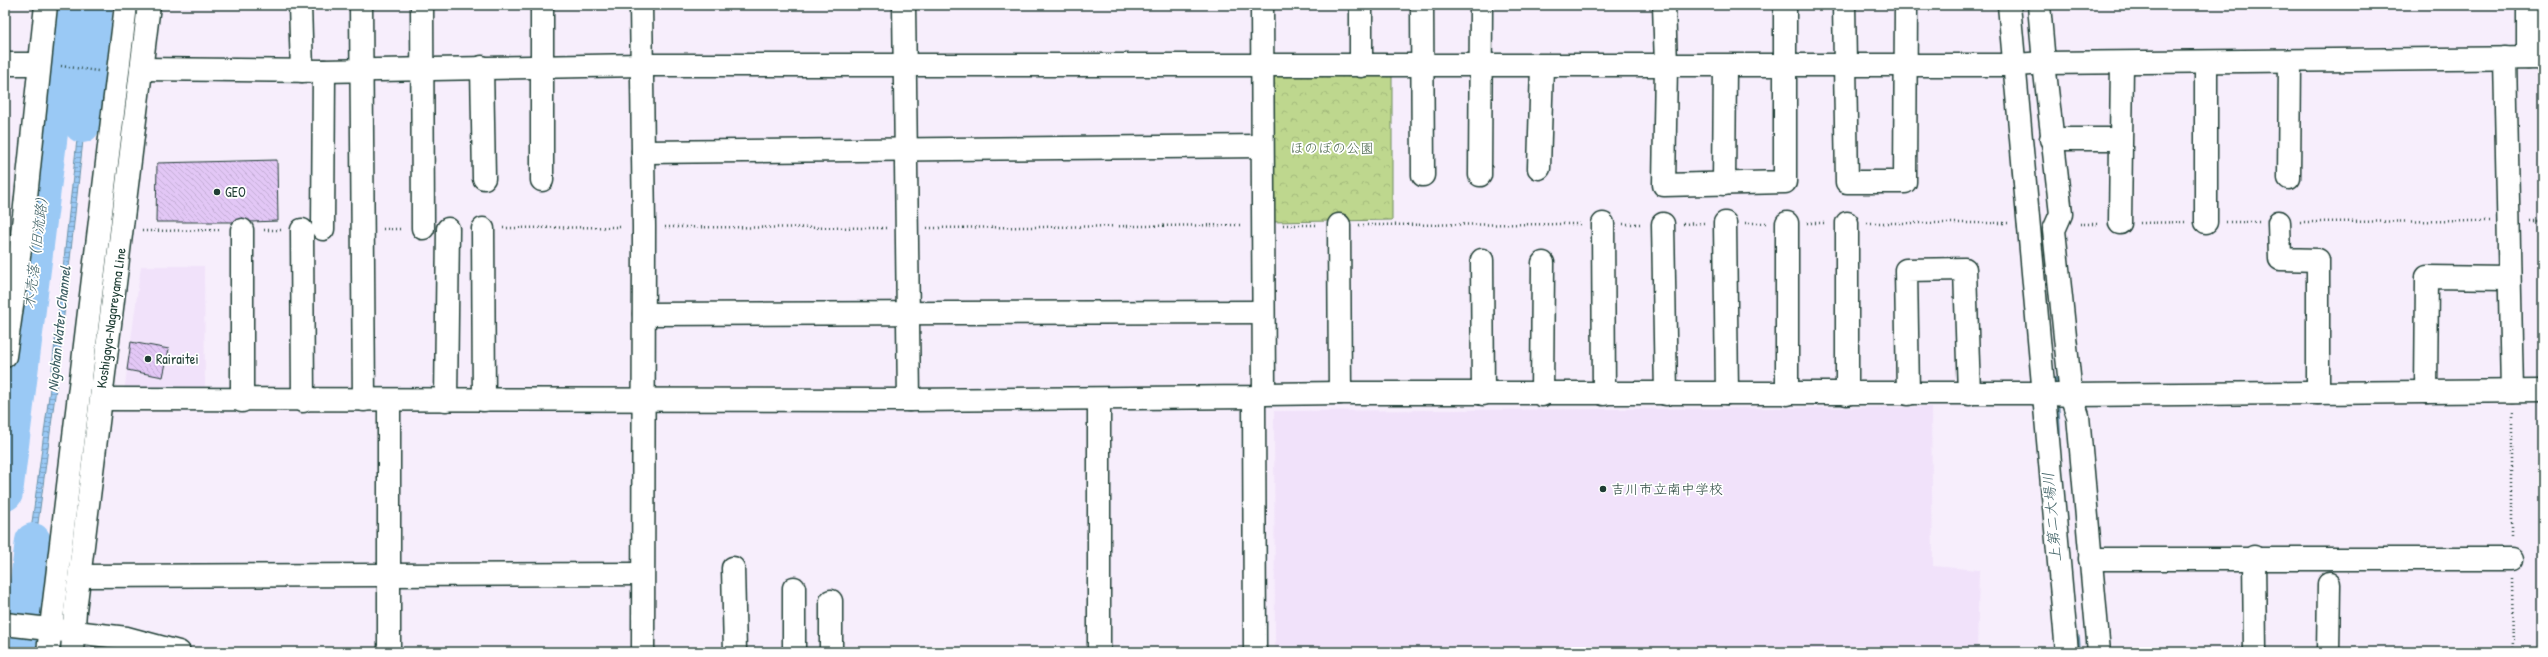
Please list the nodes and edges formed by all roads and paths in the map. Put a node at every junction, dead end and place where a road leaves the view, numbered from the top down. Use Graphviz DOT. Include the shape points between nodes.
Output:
graph roads {
  1 [pos="46,5"];
  2 [pos="126,5"];
  3 [pos="149,5"];
  4 [pos="300,5"];
  5 [pos="361,5"];
  6 [pos="422,5"];
  7 [pos="542,5"];
  8 [pos="641,5"];
  9 [pos="904,5"];
  10 [pos="1262,5"];
  11 [pos="1361,5"];
  12 [pos="1422,5"];
  13 [pos="1480,5"];
  14 [pos="1664,5"];
  15 [pos="1785,5"];
  16 [pos="1844,5"];
  17 [pos="1906,5"];
  18 [pos="2009,5"];
  19 [pos="2039,5"];
  20 [pos="2528,5"];
  21 [pos="2505,58"];
  22 [pos="2536,58"];
  23 [pos="2290,61"];
  24 [pos="2206,62"];
  25 [pos="2122,63"];
  26 [pos="5,64"];
  27 [pos="2029,64"];
  28 [pos="48,65"];
  29 [pos="642,65"];
  30 [pos="1666,65"];
  31 [pos="1785,65"];
  32 [pos="1844,65"];
  33 [pos="1906,65"];
  34 [pos="543,66"];
  35 [pos="904,66"];
  36 [pos="1263,66"];
  37 [pos="1361,66"];
  38 [pos="1422,66"];
  39 [pos="1481,66"];
  40 [pos="1542,66"];
  41 [pos="1725,66"];
  42 [pos="482,67"];
  43 [pos="422,68"];
  44 [pos="141,69"];
  45 [pos="362,70"];
  46 [pos="302,71"];
  47 [pos="324,71"];
  48 [pos="102,72"];
  49 [pos="2051,139"];
  50 [pos="2120,139"];
  51 [pos="1262,146"];
  52 [pos="906,149"];
  53 [pos="644,152"];
  54 [pos="1539,168"];
  55 [pos="1423,175"];
  56 [pos="1480,175"];
  57 [pos="484,178"];
  58 [pos="2289,178"];
  59 [pos="542,180"];
  60 [pos="1724,184"];
  61 [pos="2206,222"];
  62 [pos="2279,222"];
  63 [pos="1726,223"];
  64 [pos="1787,223"];
  65 [pos="1847,223"];
  66 [pos="2029,223"];
  67 [pos="2120,223"];
  68 [pos="1603,224"];
  69 [pos="1663,224"];
  70 [pos="1263,225"];
  71 [pos="1339,225"];
  72 [pos="644,227"];
  73 [pos="423,228"];
  74 [pos="363,229"];
  75 [pos="448,229"];
  76 [pos="483,229"];
  77 [pos="907,229"];
  78 [pos="242,230"];
  79 [pos="302,230"];
  80 [pos="323,230"];
  81 [pos="134,231"];
  82 [pos="14,235"];
  83 [pos="1482,260"];
  84 [pos="1542,263"];
  85 [pos="2509,278"];
  86 [pos="1263,312"];
  87 [pos="644,314"];
  88 [pos="909,314"];
  89 [pos="5,356"];
  90 [pos="2512,391"];
  91 [pos="2543,391"];
  92 [pos="2426,392"];
  93 [pos="1340,393"];
  94 [pos="1727,393"];
  95 [pos="2318,393"];
  96 [pos="1483,394"];
  97 [pos="1604,394"];
  98 [pos="1666,394"];
  99 [pos="1787,394"];
  100 [pos="1847,394"];
  101 [pos="1908,394"];
  102 [pos="1969,394"];
  103 [pos="2059,394"];
  104 [pos="1542,395"];
  105 [pos="1259,396"];
  106 [pos="644,399"];
  107 [pos="1099,399"];
  108 [pos="101,400"];
  109 [pos="364,400"];
  110 [pos="389,400"];
  111 [pos="446,400"];
  112 [pos="484,400"];
  113 [pos="909,400"];
  114 [pos="242,401"];
  115 [pos="303,401"];
  116 [pos="2254,557"];
  117 [pos="2090,559"];
  118 [pos="2512,559"];
  119 [pos="732,568"];
  120 [pos="642,574"];
  121 [pos="81,576"];
  122 [pos="390,576"];
  123 [pos="2329,584"];
  124 [pos="794,588"];
  125 [pos="831,601"];
  126 [pos="5,624"];
  127 [pos="41,628"];
  128 [pos="73,642"];
  129 [pos="48,652"];
  130 [pos="179,652"];
  131 [pos="389,652"];
  132 [pos="643,652"];
  133 [pos="735,652"];
  134 [pos="794,652"];
  135 [pos="831,652"];
  136 [pos="1098,652"];
  137 [pos="1254,652"];
  138 [pos="2067,652"];
  139 [pos="2099,652"];
  140 [pos="2255,652"];
  141 [pos="2328,652"];
  142 [pos="2513,652"];
  1 -- 28 [label="street"];
  2 -- 127 [label="street, Koshigaya-Nagareyama Line"];
  3 -- 44 [label="street, Koshigaya-Nagareyama Line"];
  4 -- 46 [label="street"];
  5 -- 45 [label="street"];
  6 -- 43 [label="street"];
  7 -- 34 [label="street"];
  8 -- 29 [label="street"];
  9 -- 35 [label="street"];
  10 -- 36 [label="street"];
  11 -- 37 [label="street"];
  12 -- 38 [label="street"];
  13 -- 39 [label="street"];
  14 -- 30 [label="street"];
  15 -- 31 [label="street"];
  16 -- 32 [label="street"];
  17 -- 33 [label="street"];
  18 -- 27 [label="street"];
  19 -- 27 [label="street"];
  20 -- 22 [label="street"];
  21 -- 22 [label="street"];
  21 -- 23 [label="street"];
  21 -- 85 [label="street"];
  23 -- 24 [label="street"];
  23 -- 58 [label="street"];
  24 -- 25 [label="street"];
  24 -- 61 [label="street"];
  25 -- 27 [label="street"];
  25 -- 50 [label="street"];
  26 -- 28 [label="street"];
  27 -- 33 [label="street"];
  27 -- 49 [label="street"];
  27 -- 66 [label="street"];
  28 -- 48 [label="path"];
  28 -- 82 [label="street"];
  29 -- 34 [label="street"];
  29 -- 35 [label="street"];
  29 -- 53 [label="street"];
  30 -- 40 [label="street"];
  30 -- 41 [label="street"];
  30 -- 60 [label="street" via="1664,185"];
  31 -- 32 [label="street"];
  31 -- 41 [label="street"];
  31 -- 60 [label="street" via="1785,182"];
  32 -- 33 [label="street"];
  32 -- 33 [label="street" via="1847,182 1905,182"];
  34 -- 42 [label="street"];
  34 -- 59 [label="street"];
  35 -- 36 [label="street"];
  35 -- 52 [label="street"];
  36 -- 37 [label="street"];
  36 -- 51 [label="street"];
  37 -- 38 [label="street"];
  38 -- 39 [label="street"];
  38 -- 55 [label="street"];
  39 -- 40 [label="street"];
  39 -- 56 [label="street"];
  40 -- 54 [label="street"];
  41 -- 60 [label="street"];
  42 -- 43 [label="street"];
  42 -- 57 [label="street"];
  43 -- 45 [label="street"];
  43 -- 73 [label="street"];
  44 -- 46 [label="street"];
  44 -- 108 [label="street, Koshigaya-Nagareyama Line"];
  45 -- 47 [label="street"];
  45 -- 74 [label="street"];
  46 -- 47 [label="street"];
  47 -- 80 [label="street"];
  49 -- 50 [label="street"];
  49 -- 103 [label="street" via="2061,214 2054,230"];
  50 -- 67 [label="street"];
  51 -- 52 [label="street"];
  51 -- 70 [label="street"];
  52 -- 53 [label="street"];
  52 -- 77 [label="street"];
  53 -- 72 [label="street"];
  62 -- 95 [label="street" via="2280,259 2318,260"];
  63 -- 64 [label="path"];
  63 -- 69 [label="path"];
  63 -- 94 [label="street"];
  64 -- 65 [label="path"];
  64 -- 99 [label="street"];
  65 -- 66 [label="path"];
  65 -- 100 [label="street"];
  66 -- 103 [label="street"];
  68 -- 69 [label="path"];
  68 -- 71 [label="path"];
  68 -- 97 [label="street"];
  69 -- 98 [label="street"];
  70 -- 71 [label="path"];
  70 -- 77 [label="path"];
  70 -- 86 [label="street"];
  71 -- 93 [label="street"];
  72 -- 76 [label="path"];
  72 -- 77 [label="path"];
  72 -- 87 [label="street"];
  73 -- 74 [label="path"];
  74 -- 109 [label="street"];
  75 -- 111 [label="street"];
  76 -- 112 [label="street"];
  77 -- 88 [label="street"];
  78 -- 79 [label="path"];
  78 -- 81 [label="path"];
  78 -- 114 [label="street"];
  79 -- 115 [label="street"];
  82 -- 89 [label="street"];
  83 -- 96 [label="street"];
  84 -- 104 [label="street"];
  85 -- 90 [label="street"];
  85 -- 92 [label="street" via="2427,277"];
  86 -- 88 [label="street"];
  86 -- 105 [label="street"];
  87 -- 88 [label="street"];
  87 -- 106 [label="street"];
  88 -- 113 [label="street"];
  90 -- 91 [label="street"];
  90 -- 92 [label="street"];
  90 -- 118 [label="path"];
  92 -- 95 [label="street"];
  93 -- 96 [label="street"];
  93 -- 105 [label="street"];
  94 -- 98 [label="street"];
  94 -- 99 [label="street"];
  95 -- 103 [label="street"];
  96 -- 104 [label="street"];
  97 -- 98 [label="street"];
  97 -- 104 [label="street"];
  99 -- 100 [label="street"];
  100 -- 101 [label="street"];
  101 -- 102 [label="street"];
  101 -- 102 [label="street" via="1906,270 1965,269"];
  102 -- 103 [label="street"];
  103 -- 117 [label="street" via="2078,416"];
  103 -- 138 [label="street"];
  105 -- 107 [label="street"];
  105 -- 137 [label="street"];
  106 -- 112 [label="street"];
  106 -- 113 [label="street"];
  106 -- 120 [label="street"];
  107 -- 113 [label="street"];
  107 -- 136 [label="street"];
  108 -- 114 [label="street"];
  108 -- 121 [label="street, Koshigaya-Nagareyama Line"];
  109 -- 110 [label="street"];
  109 -- 115 [label="street"];
  110 -- 111 [label="street"];
  110 -- 122 [label="street"];
  111 -- 112 [label="street"];
  114 -- 115 [label="street"];
  116 -- 117 [label="street"];
  116 -- 118 [label="street"];
  116 -- 140 [label="street"];
  117 -- 139 [label="street"];
  118 -- 142 [label="path"];
  119 -- 133 [label="street"];
  120 -- 122 [label="street"];
  120 -- 132 [label="street"];
  121 -- 122 [label="street"];
  121 -- 128 [label="street, Koshigaya-Nagareyama Line"];
  122 -- 131 [label="street"];
  123 -- 141 [label="street"];
  124 -- 134 [label="street"];
  125 -- 135 [label="street"];
  126 -- 127 [label="street"];
  127 -- 128 [label="street"];
  127 -- 129 [label="street, Koshigaya-Nagareyama Line"];
  128 -- 130 [label="street" via="127,638"];
}
